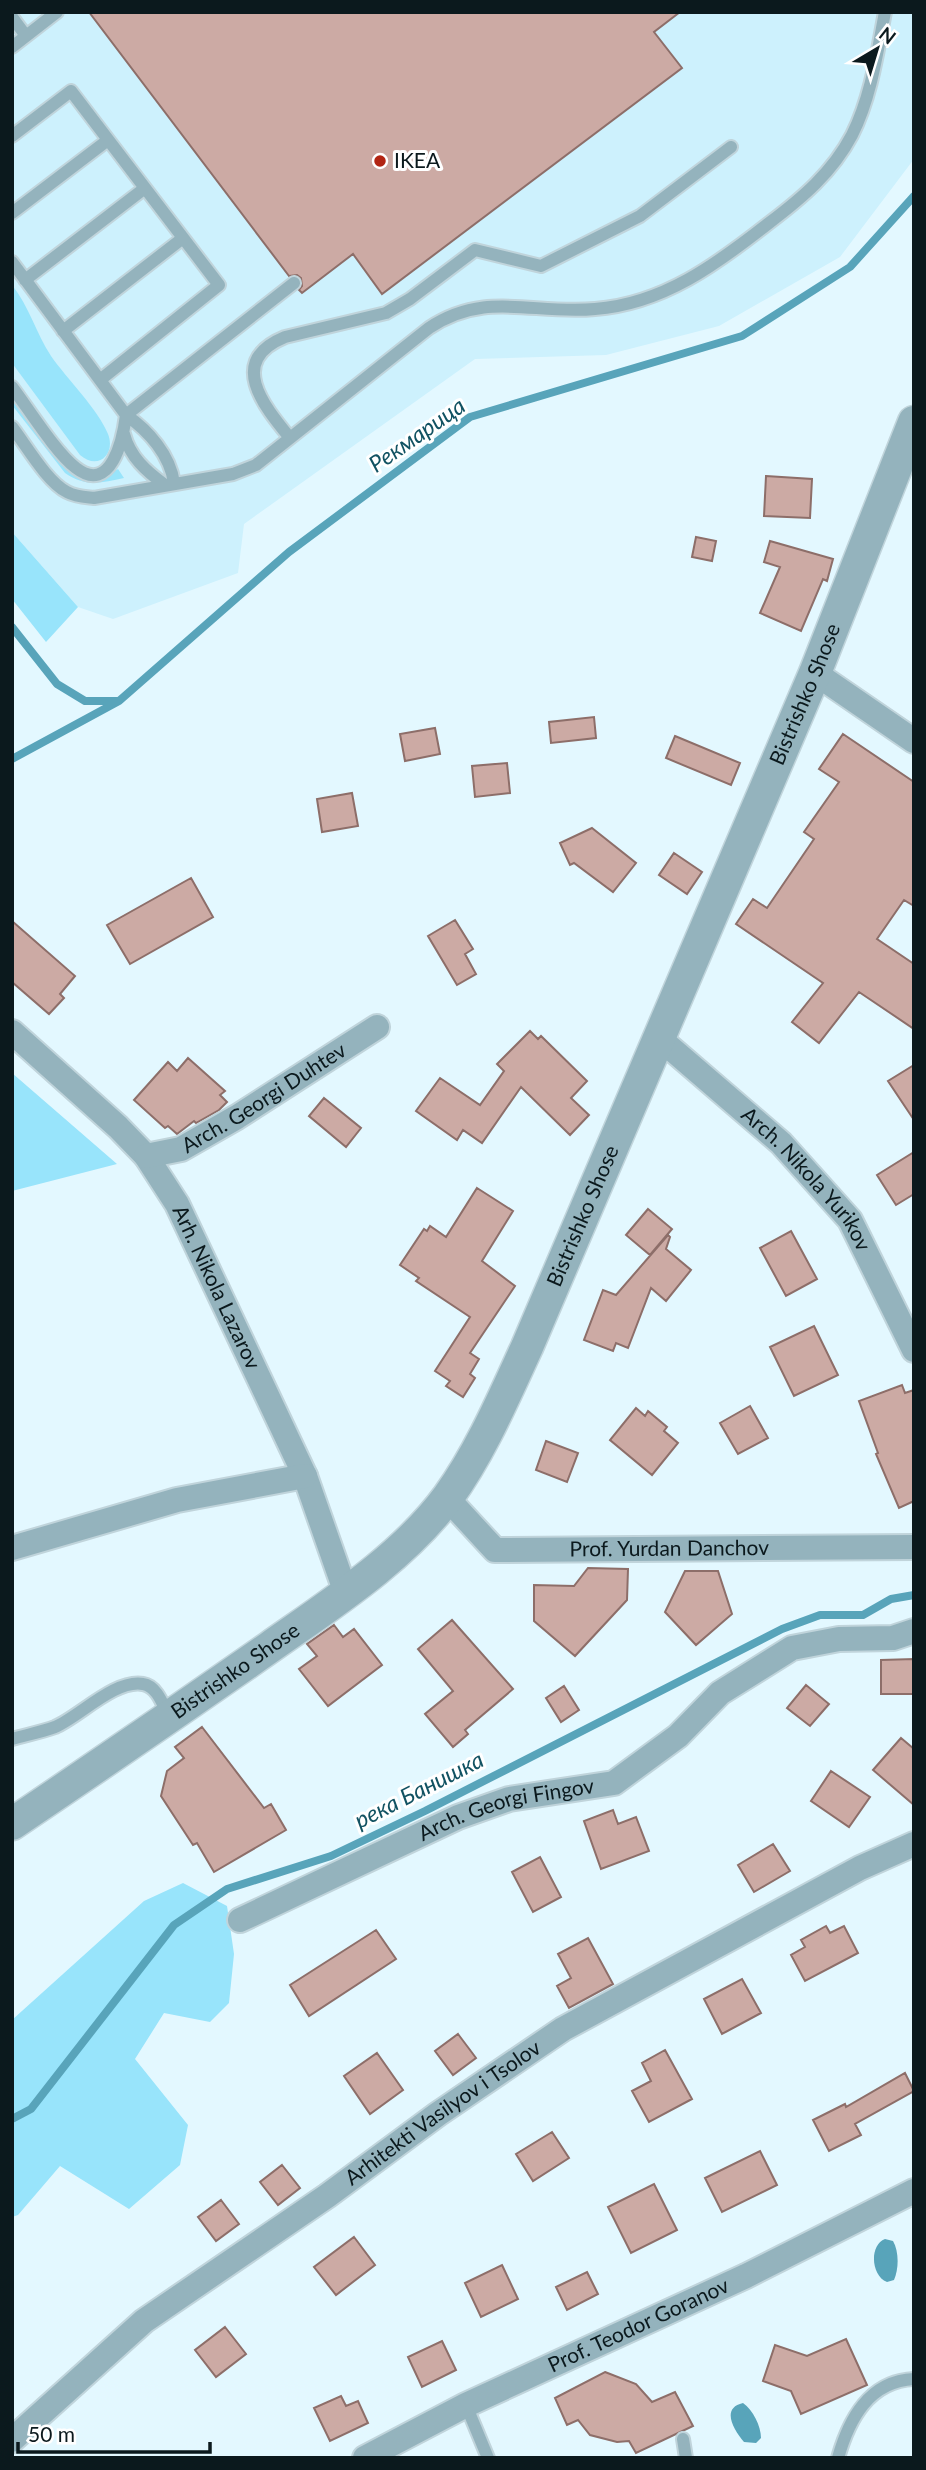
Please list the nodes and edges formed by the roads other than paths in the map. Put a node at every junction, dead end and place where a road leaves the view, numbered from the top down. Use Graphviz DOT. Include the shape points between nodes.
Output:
graph roads {
  1 [pos="57,12"];
  2 [pos="885,12"];
  3 [pos="12,17"];
  4 [pos="26,36"];
  5 [pos="12,47"];
  6 [pos="12,136"];
  7 [pos="108,140"];
  8 [pos="731,147"];
  9 [pos="145,188"];
  10 [pos="12,213"];
  11 [pos="183,238"];
  12 [pos="12,262"];
  13 [pos="25,280"];
  14 [pos="294,283"];
  15 [pos="63,331"];
  16 [pos="100,380"];
  17 [pos="12,387"];
  18 [pos="126,415"];
  19 [pos="914,422"];
  20 [pos="12,427"];
  21 [pos="124,433"];
  22 [pos="290,438"];
  23 [pos="907,460"];
  24 [pos="169,484"];
  25 [pos="815,673"];
  26 [pos="914,741"];
  27 [pos="377,1027"];
  28 [pos="12,1032"];
  29 [pos="659,1038"];
  30 [pos="146,1156"];
  31 [pos="914,1350"];
  32 [pos="305,1476"];
  33 [pos="447,1498"];
  34 [pos="914,1547"];
  35 [pos="12,1548"];
  36 [pos="346,1593"];
  37 [pos="914,1631"];
  38 [pos="169,1717"];
  39 [pos="12,1740"];
  40 [pos="12,1824"];
  41 [pos="914,1844"];
  42 [pos="240,1920"];
  43 [pos="914,2191"];
  44 [pos="914,2379"];
  45 [pos="466,2405"];
  46 [pos="12,2440"];
  47 [pos="683,2440"];
  48 [pos="365,2458"];
  49 [pos="488,2458"];
  50 [pos="686,2458"];
  51 [pos="838,2458"];
  1 -- 4 [label="lane"];
  2 -- 22 [label="lane" via="863,113 838,159 822,180 721,261 670,289 621,305 576,311 489,306 453,315 429,328"];
  3 -- 4 [label="lane"];
  4 -- 5 [label="lane"];
  6 -- 7 [label="lane" via="71,91"];
  7 -- 9 [label="lane"];
  7 -- 10 [label="lane"];
  8 -- 22 [label="lane" via="639,216 541,266 475,250 386,313 272,342 261,351 254,379 257,394"];
  9 -- 11 [label="lane"];
  9 -- 13 [label="lane"];
  11 -- 15 [label="lane"];
  11 -- 16 [label="lane" via="219,285"];
  12 -- 13 [label="lane"];
  13 -- 15 [label="lane"];
  14 -- 18 [label="lane"];
  15 -- 16 [label="lane"];
  16 -- 18 [label="lane"];
  17 -- 21 [label="lane" via="58,448 83,472 96,474 109,468"];
  18 -- 21 [label="lane"];
  18 -- 24 [label="lane" via="162,451 169,463"];
  19 -- 23 [label="street, Bistrishko Shose"];
  20 -- 24 [label="lane" via="55,482 77,496 94,498"];
  21 -- 24 [label="lane" via="127,446 148,472"];
  22 -- 24 [label="lane" via="246,471"];
  23 -- 25 [label="street, Bistrishko Shose"];
  25 -- 26 [label="street"];
  25 -- 29 [label="street, Bistrishko Shose"];
  27 -- 30 [label="street, Arch. Georgi Duhtev" via="181,1149"];
  28 -- 30 [label="street, Arh. Nikola Lazarov"];
  29 -- 31 [label="street, Arch. Nikola Yurikov" via="781,1143 850,1220"];
  29 -- 33 [label="street, Bistrishko Shose" via="527,1348 489,1430"];
  30 -- 32 [label="street, Arh. Nikola Lazarov" via="177,1204"];
  32 -- 35 [label="street" via="177,1500"];
  32 -- 36 [label="street, Arh. Nikola Lazarov"];
  33 -- 34 [label="street, Prof. Yurdan Danchov" via="495,1550"];
  33 -- 36 [label="street, Bistrishko Shose" via="421,1528"];
  36 -- 38 [label="street, Bistrishko Shose"];
  37 -- 42 [label="street, Arch. Georgi Fingov" via="893,1638 839,1639 792,1648 720,1693 678,1737 614,1783 509,1799 458,1817"];
  38 -- 39 [label="lane" via="154,1689 142,1684 125,1686 56,1726"];
  38 -- 40 [label="street, Bistrishko Shose"];
  41 -- 46 [label="street, Arhitekti Vasilyov i Tsolov" via="860,1868 563,2029 144,2320"];
  43 -- 45 [label="street, Prof. Teodor Goranov" via="746,2276"];
  44 -- 51 [label="lane" via="898,2380 864,2401 845,2432"];
  45 -- 48 [label="street, Prof. Teodor Goranov"];
  45 -- 49 [label="lane"];
  47 -- 50 [label="lane"];
}
